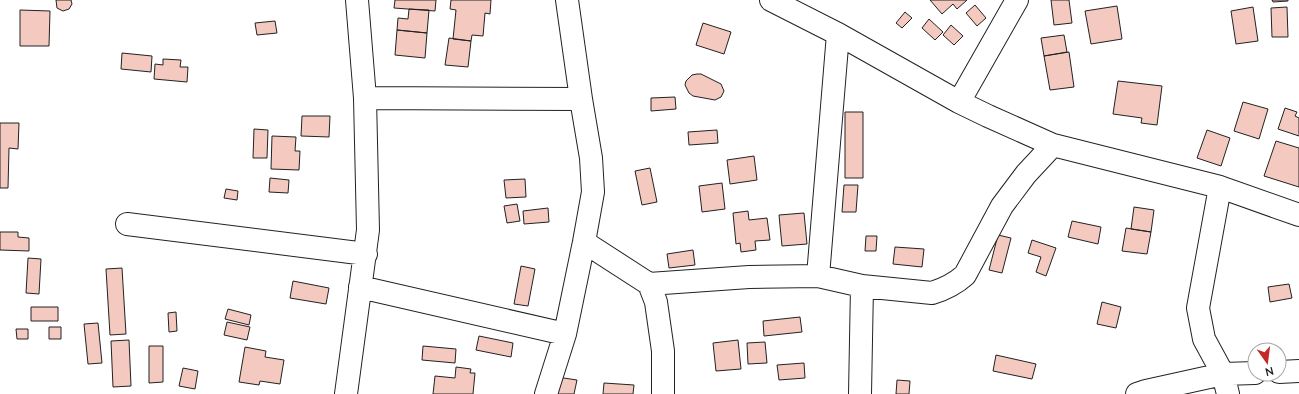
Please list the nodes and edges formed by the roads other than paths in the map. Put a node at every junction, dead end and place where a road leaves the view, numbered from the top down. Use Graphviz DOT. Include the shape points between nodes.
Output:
graph roads {
  1 [pos="357,0"];
  2 [pos="567,0"];
  3 [pos="771,0"];
  4 [pos="1016,0"];
  5 [pos="838,34"];
  6 [pos="365,98"];
  7 [pos="581,99"];
  8 [pos="959,102"];
  9 [pos="1053,145"];
  10 [pos="1220,187"];
  11 [pos="1299,215"];
  12 [pos="127,224"];
  13 [pos="584,242"];
  14 [pos="366,254"];
  15 [pos="818,276"];
  16 [pos="649,284"];
  17 [pos="862,286"];
  18 [pos="360,287"];
  19 [pos="564,334"];
  20 [pos="1299,371"];
  21 [pos="1287,372"];
  22 [pos="1247,376"];
  23 [pos="1226,384"];
  24 [pos="346,394"];
  25 [pos="546,394"];
  26 [pos="664,394"];
  27 [pos="860,394"];
  28 [pos="1137,394"];
  1 -- 6 [label="street"];
  2 -- 7 [label="street"];
  3 -- 5 [label="street"];
  4 -- 8 [label="street"];
  5 -- 8 [label="street"];
  5 -- 15 [label="street"];
  6 -- 7 [label="street"];
  6 -- 14 [label="street" via="368,230"];
  7 -- 13 [label="street" via="591,158 593,192"];
  8 -- 9 [label="street"];
  9 -- 10 [label="street"];
  9 -- 17 [label="street" via="1026,174 1002,206 965,275 957,283 932,293"];
  10 -- 11 [label="street"];
  10 -- 23 [label="street" via="1198,308 1204,339"];
  12 -- 14 [label="street"];
  13 -- 16 [label="street"];
  13 -- 19 [label="street"];
  14 -- 18 [label="street"];
  15 -- 16 [label="street" via="749,277"];
  15 -- 17 [label="street"];
  16 -- 26 [label="street" via="656,302 664,351"];
  17 -- 27 [label="street"];
  18 -- 19 [label="street"];
  18 -- 24 [label="street"];
  19 -- 25 [label="street"];
  20 -- 21 [label="street"];
  22 -- 23 [label="street"];
  23 -- 28 [label="street"];
}
